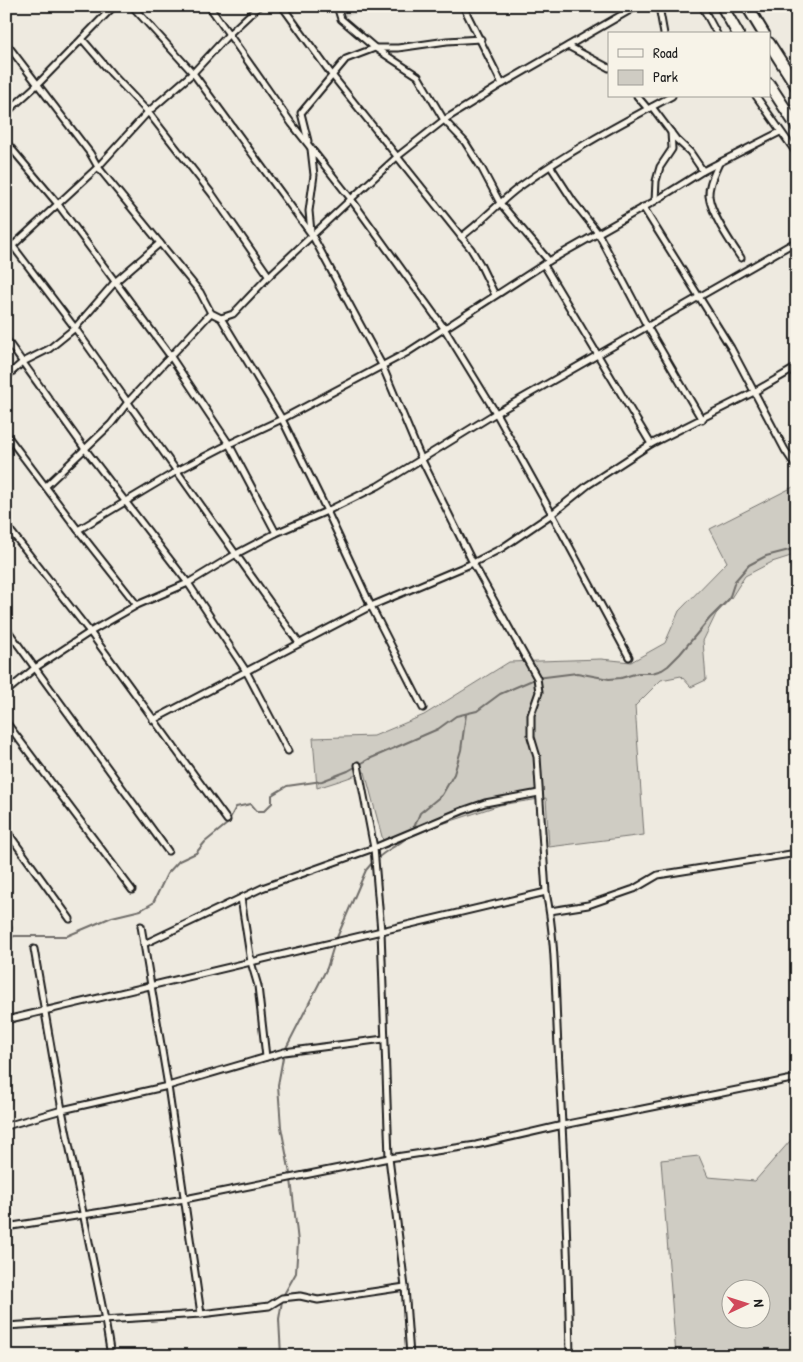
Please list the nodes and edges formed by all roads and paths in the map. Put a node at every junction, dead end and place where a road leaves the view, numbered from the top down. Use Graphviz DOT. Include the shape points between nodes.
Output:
graph roads {
  1 [pos="114,6"];
  2 [pos="132,6"];
  3 [pos="209,6"];
  4 [pos="259,6"];
  5 [pos="282,6"];
  6 [pos="336,6"];
  7 [pos="463,6"];
  8 [pos="637,6"];
  9 [pos="661,6"];
  10 [pos="702,6"];
  11 [pos="722,6"];
  12 [pos="747,6"];
  13 [pos="664,32"];
  14 [pos="716,32"];
  15 [pos="737,32"];
  16 [pos="763,32"];
  17 [pos="229,34"];
  18 [pos="82,39"];
  19 [pos="480,39"];
  20 [pos="6,44"];
  21 [pos="770,45"];
  22 [pos="568,46"];
  23 [pos="375,48"];
  24 [pos="608,67"];
  25 [pos="193,73"];
  26 [pos="332,75"];
  27 [pos="38,84"];
  28 [pos="502,84"];
  29 [pos="770,86"];
  30 [pos="797,87"];
  31 [pos="639,98"];
  32 [pos="668,98"];
  33 [pos="757,98"];
  34 [pos="650,108"];
  35 [pos="148,112"];
  36 [pos="6,113"];
  37 [pos="444,120"];
  38 [pos="797,127"];
  39 [pos="670,130"];
  40 [pos="780,132"];
  41 [pos="6,142"];
  42 [pos="311,148"];
  43 [pos="797,154"];
  44 [pos="398,156"];
  45 [pos="719,162"];
  46 [pos="98,167"];
  47 [pos="551,167"];
  48 [pos="703,171"];
  49 [pos="351,199"];
  50 [pos="655,201"];
  51 [pos="57,203"];
  52 [pos="500,203"];
  53 [pos="642,207"];
  54 [pos="598,233"];
  55 [pos="312,235"];
  56 [pos="6,237"];
  57 [pos="460,238"];
  58 [pos="797,241"];
  59 [pos="160,243"];
  60 [pos="13,246"];
  61 [pos="6,252"];
  62 [pos="740,258"];
  63 [pos="549,261"];
  64 [pos="544,265"];
  65 [pos="269,276"];
  66 [pos="115,282"];
  67 [pos="495,296"];
  68 [pos="699,296"];
  69 [pos="211,313"];
  70 [pos="221,318"];
  71 [pos="647,326"];
  72 [pos="75,328"];
  73 [pos="444,328"];
  74 [pos="6,339"];
  75 [pos="597,355"];
  76 [pos="171,357"];
  77 [pos="23,362"];
  78 [pos="382,365"];
  79 [pos="797,367"];
  80 [pos="6,381"];
  81 [pos="754,392"];
  82 [pos="128,402"];
  83 [pos="496,413"];
  84 [pos="282,419"];
  85 [pos="702,420"];
  86 [pos="6,434"];
  87 [pos="229,444"];
  88 [pos="651,444"];
  89 [pos="85,449"];
  90 [pos="421,458"];
  91 [pos="797,468"];
  92 [pos="177,471"];
  93 [pos="46,486"];
  94 [pos="126,502"];
  95 [pos="327,511"];
  96 [pos="552,514"];
  97 [pos="6,525"];
  98 [pos="78,530"];
  99 [pos="276,533"];
  100 [pos="236,554"];
  101 [pos="473,563"];
  102 [pos="188,583"];
  103 [pos="137,605"];
  104 [pos="371,606"];
  105 [pos="6,628"];
  106 [pos="90,632"];
  107 [pos="299,643"];
  108 [pos="629,657"];
  109 [pos="35,668"];
  110 [pos="246,671"];
  111 [pos="6,692"];
  112 [pos="423,708"];
  113 [pos="153,720"];
  114 [pos="6,722"];
  115 [pos="288,751"];
  116 [pos="358,765"];
  117 [pos="539,793"];
  118 [pos="227,820"];
  119 [pos="6,830"];
  120 [pos="374,848"];
  121 [pos="168,851"];
  122 [pos="797,853"];
  123 [pos="132,890"];
  124 [pos="546,892"];
  125 [pos="241,898"];
  126 [pos="550,911"];
  127 [pos="70,919"];
  128 [pos="141,926"];
  129 [pos="381,931"];
  130 [pos="144,944"];
  131 [pos="34,949"];
  132 [pos="251,962"];
  133 [pos="151,986"];
  134 [pos="44,1011"];
  135 [pos="6,1020"];
  136 [pos="384,1039"];
  137 [pos="266,1057"];
  138 [pos="797,1078"];
  139 [pos="168,1086"];
  140 [pos="62,1110"];
  141 [pos="562,1125"];
  142 [pos="6,1126"];
  143 [pos="389,1158"];
  144 [pos="185,1199"];
  145 [pos="83,1215"];
  146 [pos="6,1227"];
  147 [pos="405,1287"];
  148 [pos="200,1314"];
  149 [pos="105,1320"];
  150 [pos="6,1326"];
  151 [pos="111,1356"];
  152 [pos="410,1356"];
  153 [pos="570,1356"];
  1 -- 18 [label="street"];
  2 -- 25 [label="street"];
  3 -- 17 [label="street"];
  4 -- 17 [label="street"];
  5 -- 26 [label="street"];
  6 -- 23 [label="street" via="341,19"];
  7 -- 19 [label="street"];
  8 -- 22 [label="street"];
  9 -- 13 [label="street"];
  10 -- 14 [label="street"];
  11 -- 15 [label="highway"];
  12 -- 16 [label="highway"];
  17 -- 25 [label="street"];
  17 -- 42 [label="street"];
  18 -- 27 [label="street"];
  18 -- 35 [label="street"];
  19 -- 23 [label="street"];
  19 -- 28 [label="street"];
  20 -- 27 [label="street"];
  21 -- 30 [label="highway"];
  22 -- 24 [label="street"];
  22 -- 28 [label="street"];
  23 -- 26 [label="street" via="346,59"];
  23 -- 37 [label="street" via="418,76"];
  25 -- 35 [label="street"];
  25 -- 55 [label="street"];
  26 -- 42 [label="street" via="301,114"];
  26 -- 44 [label="street"];
  27 -- 36 [label="street"];
  27 -- 46 [label="street"];
  28 -- 37 [label="street"];
  29 -- 38 [label="highway"];
  31 -- 34 [label="street"];
  32 -- 34 [label="street"];
  33 -- 40 [label="street"];
  34 -- 39 [label="street"];
  34 -- 47 [label="street" via="577,148"];
  35 -- 46 [label="street"];
  35 -- 65 [label="street" via="218,202"];
  37 -- 44 [label="street"];
  37 -- 52 [label="street" via="465,142"];
  39 -- 48 [label="street"];
  39 -- 50 [label="street" via="672,149 660,167"];
  40 -- 43 [label="street"];
  40 -- 45 [label="street"];
  41 -- 51 [label="street"];
  42 -- 49 [label="street"];
  42 -- 55 [label="street" via="314,175 309,211"];
  44 -- 49 [label="street"];
  44 -- 57 [label="street"];
  45 -- 48 [label="street"];
  45 -- 62 [label="street" via="710,183 709,196 722,228"];
  46 -- 51 [label="street"];
  46 -- 59 [label="street"];
  47 -- 52 [label="street"];
  47 -- 54 [label="street"];
  48 -- 50 [label="street"];
  49 -- 55 [label="street"];
  49 -- 73 [label="street"];
  50 -- 53 [label="street"];
  51 -- 60 [label="street"];
  51 -- 66 [label="street"];
  52 -- 57 [label="street"];
  52 -- 63 [label="street"];
  53 -- 54 [label="street"];
  53 -- 68 [label="street"];
  54 -- 63 [label="street"];
  54 -- 71 [label="street"];
  55 -- 65 [label="street"];
  55 -- 78 [label="street"];
  56 -- 60 [label="street"];
  57 -- 67 [label="street" via="480,264"];
  58 -- 68 [label="street"];
  59 -- 66 [label="street"];
  59 -- 69 [label="street" via="200,292"];
  60 -- 61 [label="street"];
  60 -- 72 [label="street"];
  63 -- 64 [label="street"];
  64 -- 67 [label="street"];
  64 -- 75 [label="street"];
  65 -- 70 [label="street" via="233,314"];
  66 -- 72 [label="street"];
  66 -- 76 [label="street"];
  67 -- 73 [label="street"];
  68 -- 71 [label="street"];
  68 -- 81 [label="street"];
  69 -- 70 [label="street"];
  69 -- 76 [label="street"];
  70 -- 84 [label="street"];
  71 -- 75 [label="street"];
  71 -- 85 [label="street"];
  72 -- 77 [label="street" via="49,349"];
  72 -- 82 [label="street"];
  73 -- 78 [label="street"];
  73 -- 83 [label="street"];
  74 -- 77 [label="street"];
  75 -- 83 [label="street"];
  75 -- 88 [label="street"];
  76 -- 82 [label="street"];
  76 -- 87 [label="street"];
  77 -- 80 [label="street"];
  77 -- 89 [label="street"];
  78 -- 84 [label="street"];
  78 -- 90 [label="street"];
  79 -- 81 [label="street"];
  81 -- 85 [label="street"];
  81 -- 91 [label="street"];
  82 -- 89 [label="street"];
  82 -- 92 [label="street"];
  83 -- 90 [label="street"];
  83 -- 96 [label="street"];
  84 -- 87 [label="street"];
  84 -- 95 [label="street"];
  85 -- 88 [label="street"];
  86 -- 93 [label="street"];
  87 -- 92 [label="street"];
  87 -- 99 [label="street"];
  88 -- 96 [label="street" via="588,485"];
  89 -- 93 [label="street"];
  89 -- 94 [label="street"];
  90 -- 95 [label="street" via="378,486"];
  90 -- 101 [label="street"];
  92 -- 94 [label="street"];
  92 -- 100 [label="street"];
  93 -- 98 [label="street"];
  94 -- 98 [label="street"];
  94 -- 102 [label="street"];
  95 -- 99 [label="street"];
  95 -- 104 [label="street"];
  96 -- 101 [label="street" via="502,548"];
  96 -- 108 [label="street"];
  97 -- 106 [label="street"];
  98 -- 103 [label="street"];
  99 -- 100 [label="street"];
  100 -- 102 [label="street"];
  100 -- 107 [label="street"];
  101 -- 104 [label="street"];
  101 -- 117 [label="street" via="537,678 539,692 531,715"];
  102 -- 103 [label="street"];
  102 -- 110 [label="street"];
  103 -- 106 [label="street"];
  104 -- 107 [label="street"];
  104 -- 112 [label="street"];
  105 -- 109 [label="street"];
  106 -- 109 [label="street"];
  106 -- 113 [label="street"];
  107 -- 110 [label="street"];
  109 -- 111 [label="street"];
  109 -- 121 [label="street"];
  110 -- 113 [label="street"];
  110 -- 115 [label="street"];
  113 -- 118 [label="street"];
  114 -- 123 [label="street"];
  116 -- 120 [label="street"];
  117 -- 120 [label="street" via="485,803"];
  117 -- 124 [label="street"];
  119 -- 127 [label="street"];
  120 -- 125 [label="street"];
  120 -- 129 [label="street"];
  122 -- 126 [label="street" via="658,875 634,889 588,905"];
  124 -- 126 [label="street"];
  124 -- 129 [label="street"];
  125 -- 130 [label="street"];
  125 -- 132 [label="street"];
  126 -- 141 [label="street"];
  128 -- 130 [label="street"];
  129 -- 132 [label="street"];
  129 -- 136 [label="street"];
  130 -- 133 [label="street"];
  131 -- 134 [label="street"];
  132 -- 133 [label="street"];
  132 -- 137 [label="street" via="258,986"];
  133 -- 134 [label="street"];
  133 -- 139 [label="street"];
  134 -- 135 [label="street"];
  134 -- 140 [label="street"];
  136 -- 137 [label="street"];
  136 -- 143 [label="street"];
  137 -- 139 [label="street"];
  138 -- 141 [label="street"];
  139 -- 140 [label="street"];
  139 -- 144 [label="street"];
  140 -- 142 [label="street"];
  140 -- 145 [label="street"];
  141 -- 143 [label="street" via="476,1145"];
  141 -- 153 [label="street"];
  143 -- 144 [label="street"];
  143 -- 147 [label="street"];
  144 -- 145 [label="street"];
  144 -- 148 [label="street"];
  145 -- 146 [label="street"];
  145 -- 149 [label="street"];
  147 -- 148 [label="street" via="318,1300 300,1296 282,1298 270,1306"];
  147 -- 152 [label="street"];
  148 -- 149 [label="street"];
  149 -- 150 [label="street"];
  149 -- 151 [label="street"];
}
